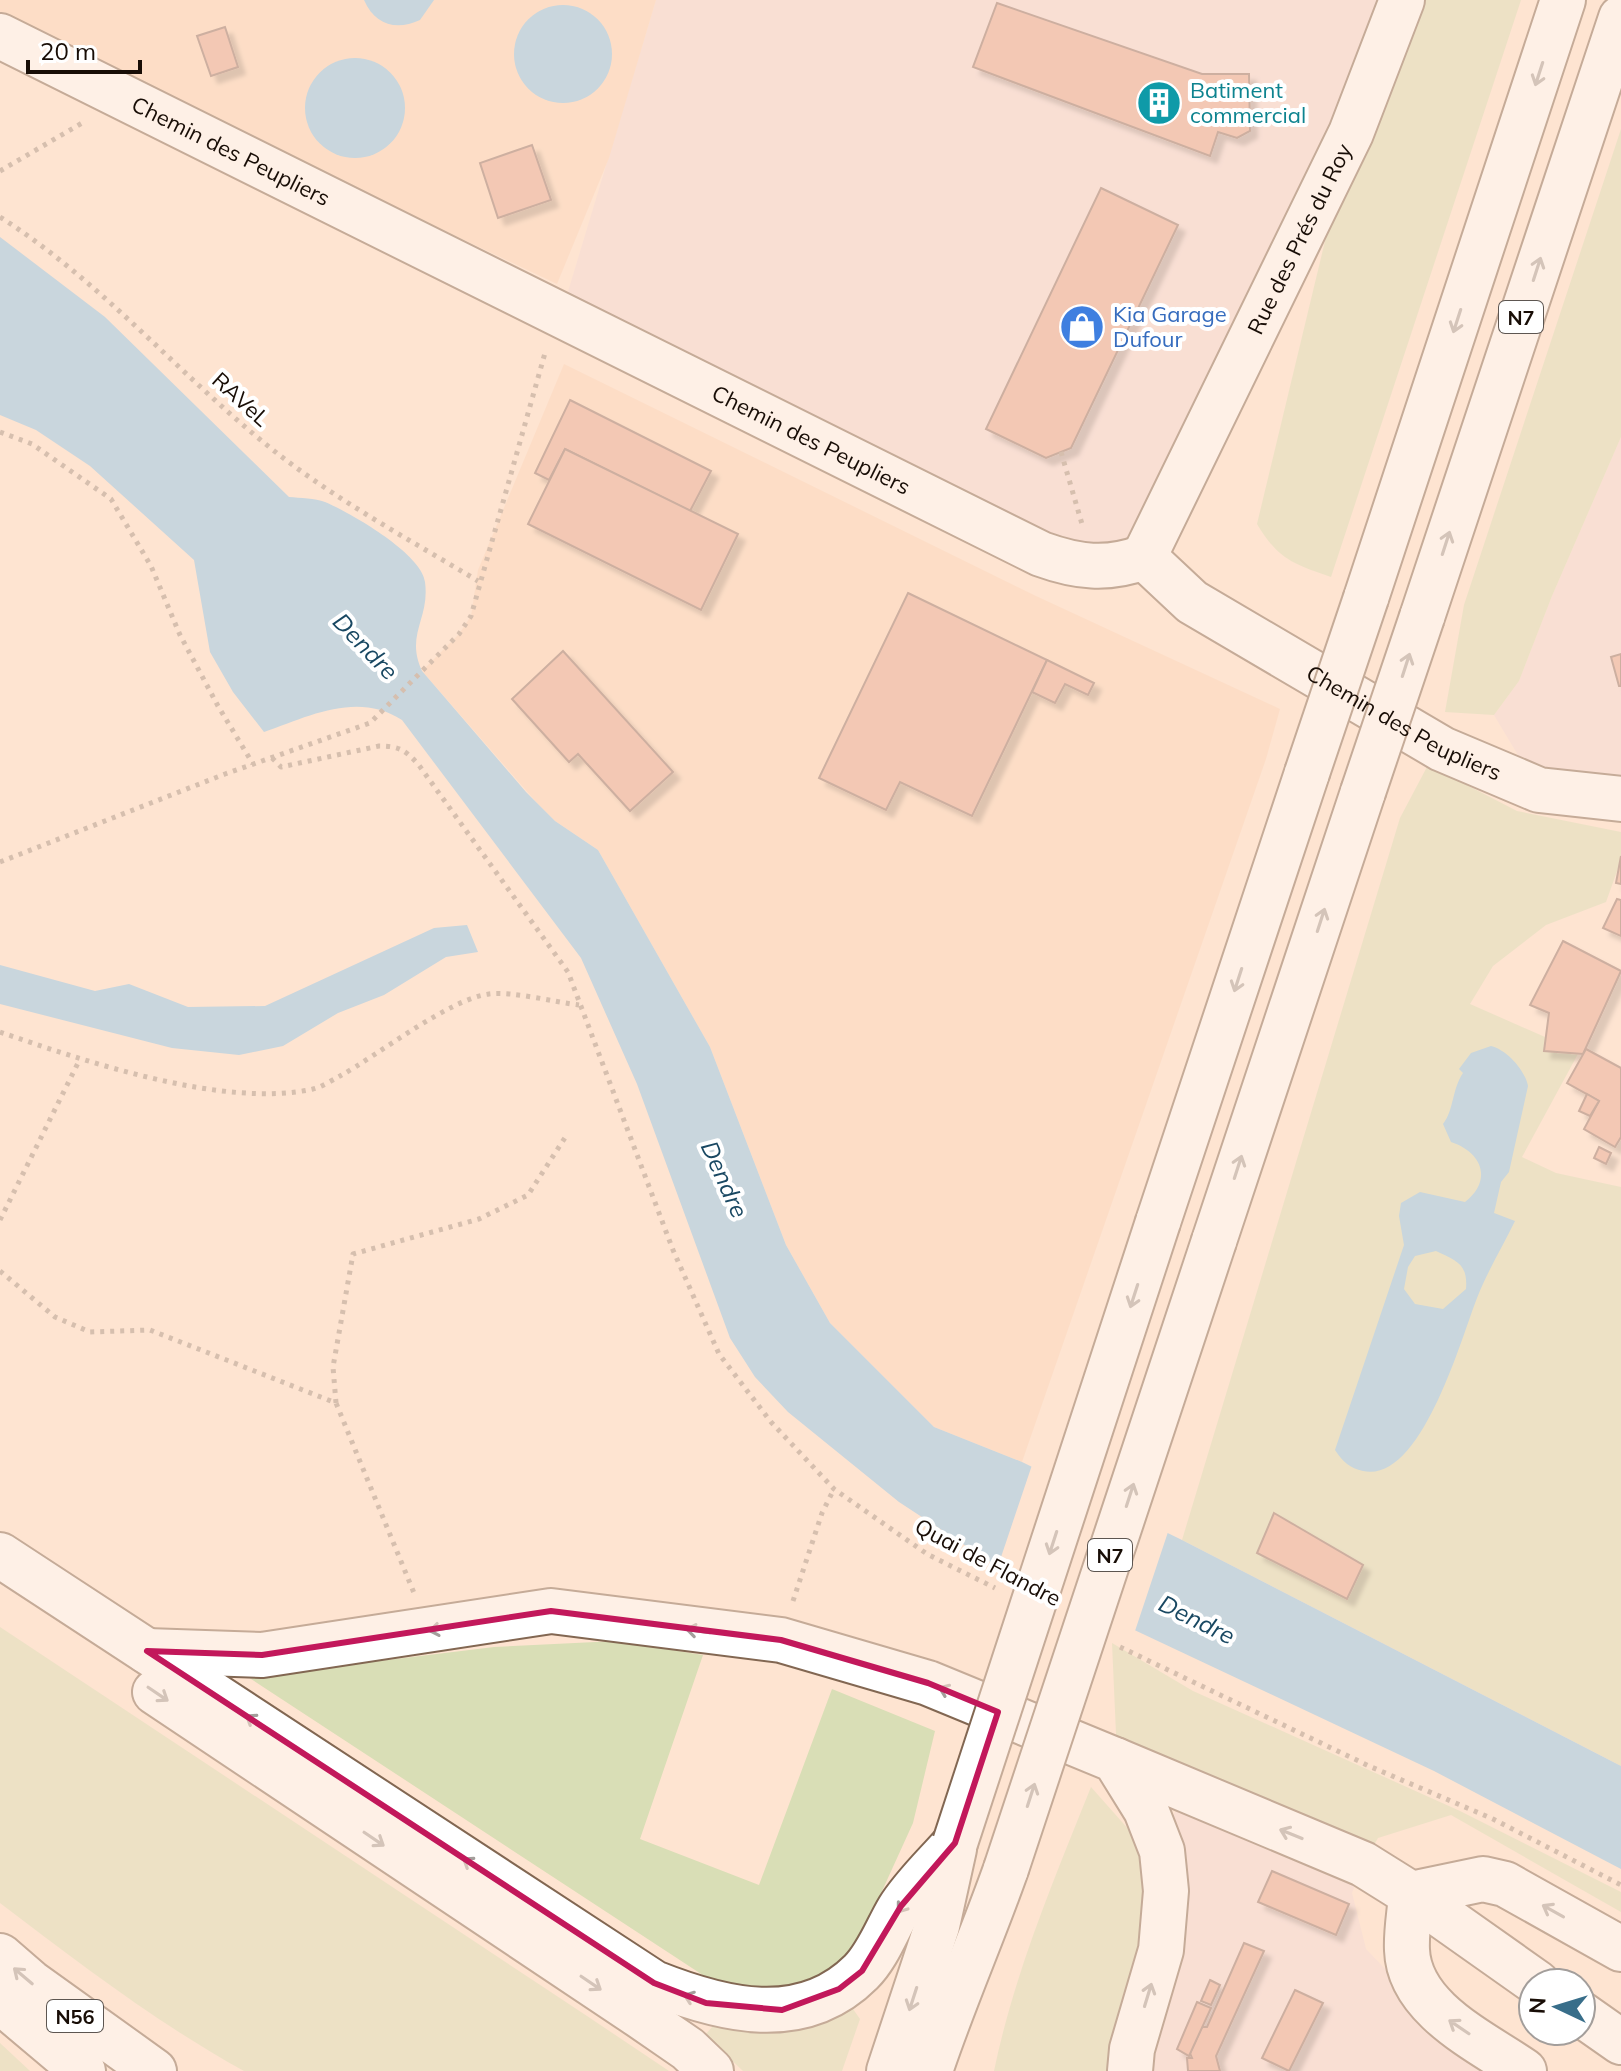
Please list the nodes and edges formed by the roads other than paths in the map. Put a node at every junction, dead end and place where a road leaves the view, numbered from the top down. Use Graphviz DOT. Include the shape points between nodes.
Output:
graph roads {
  1 [pos="1402,0"];
  2 [pos="1563,0"];
  3 [pos="1621,18"];
  4 [pos="0,36"];
  5 [pos="1144,557"];
  6 [pos="1621,799"];
  7 [pos="0,1555"];
  8 [pos="0,1589"];
  9 [pos="147,1651"];
  10 [pos="1115,1760"];
  11 [pos="955,1843"];
  12 [pos="1411,1894"];
  13 [pos="980,1942"];
  14 [pos="1621,1949"];
  15 [pos="0,1956"];
  16 [pos="1517,1969"];
  17 [pos="0,2001"];
  18 [pos="1597,2025"];
  19 [pos="1621,2042"];
  20 [pos="83,2071"];
  21 [pos="154,2071"];
  22 [pos="711,2071"];
  23 [pos="889,2071"];
  24 [pos="930,2071"];
  25 [pos="964,2071"];
  26 [pos="1130,2071"];
  27 [pos="1524,2071"];
  1 -- 5 [label="main road, Rue des Prés du Roy" via="1351,133"];
  2 -- 11 [label="main road, N7, one-way, bridge"];
  13 -- 3 [label="main road, N7, one-way, bridge"];
  4 -- 5 [label="main road, Chemin des Peupliers" via="1041,554 1095,567 1119,567"];
  5 -- 6 [label="main road, Chemin des Peupliers" via="1192,602 1442,749 1539,790"];
  7 -- 9 [label="main road"];
  8 -- 22 [label="main road, one-way" via="640,2016"];
  10 -- 9 [label="main road, one-way" via="928,1683 781,1640 551,1611 262,1655"];
  11 -- 9 [label="main road, one-way" via="901,1906 862,1971 839,1989 782,2010 748,2011 706,2003 654,1983"];
  12 -- 10 [label="main road, one-way" via="1363,1864"];
  26 -- 10 [label="main road, one-way" via="1161,1950 1166,1891 1162,1851 1146,1810"];
  11 -- 23 [label="main road, N7, one-way" via="937,1926"];
  14 -- 12 [label="main road, one-way" via="1505,1884 1483,1879"];
  12 -- 16 [label="main road"];
  27 -- 12 [label="main road, one-way" via="1446,2018 1418,1988 1406,1952"];
  13 -- 24 [label="main road, N7" via="957,1990"];
  13 -- 25 [label="main road"];
  21 -- 15 [label="main road, N56, one-way"];
  17 -- 20 [label="main road, N56"];
  18 -- 19 [label="main road"];
}
